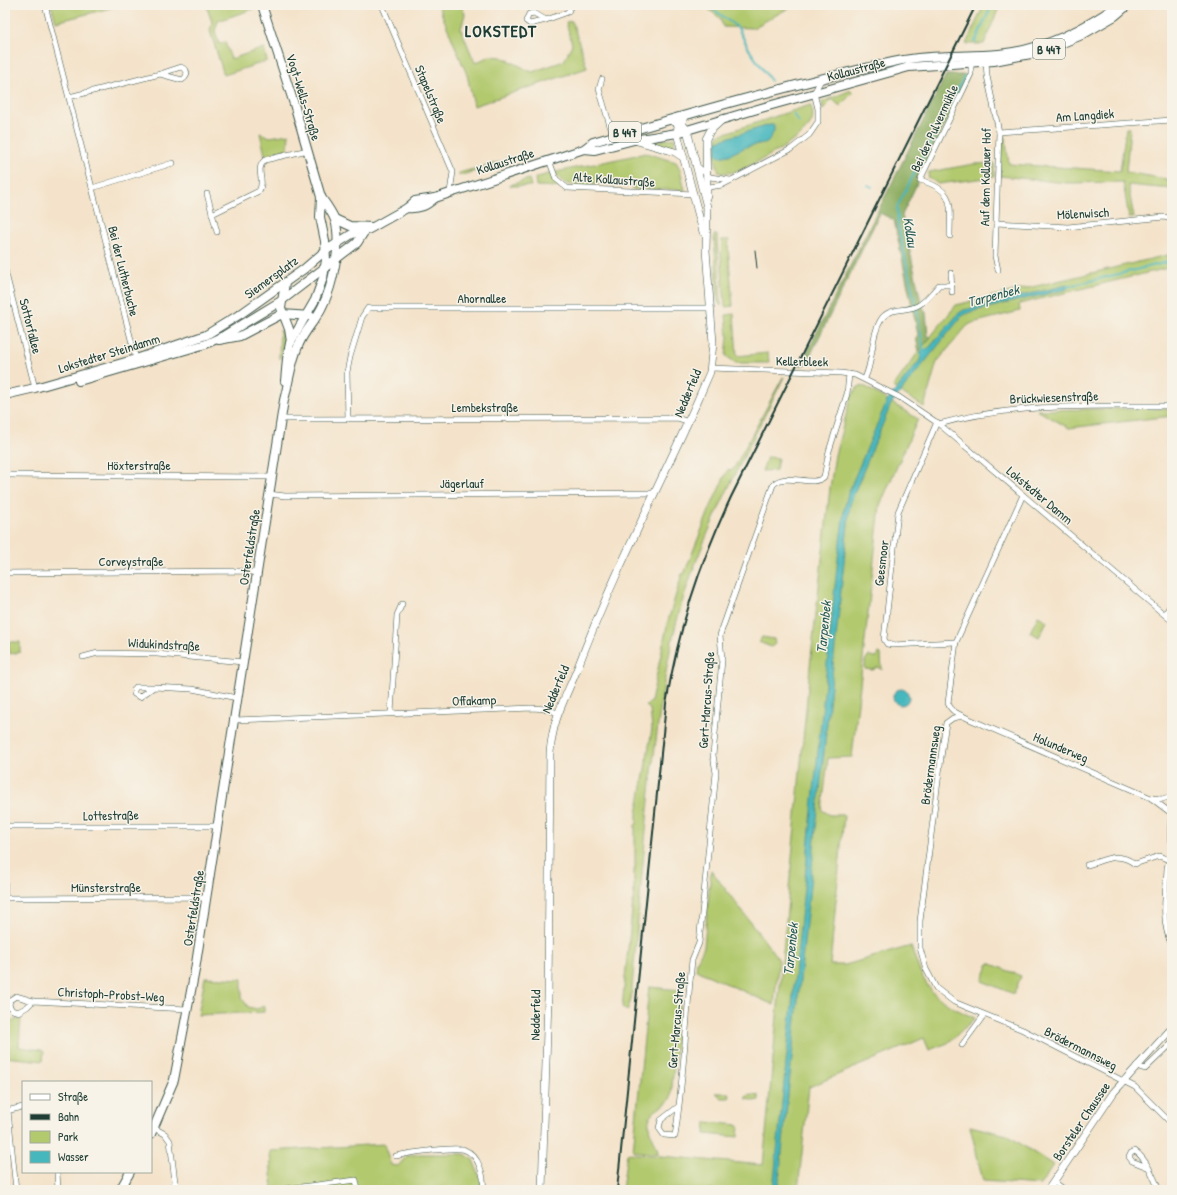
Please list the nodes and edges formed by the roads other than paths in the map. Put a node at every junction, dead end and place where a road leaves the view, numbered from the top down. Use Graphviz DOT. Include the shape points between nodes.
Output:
graph roads {
  1 [pos="45,5"];
  2 [pos="262,5"];
  3 [pos="382,5"];
  4 [pos="571,5"];
  5 [pos="1118,5"];
  6 [pos="1128,5"];
  7 [pos="1171,5"];
  8 [pos="1172,10"];
  9 [pos="546,20"];
  10 [pos="986,62"];
  11 [pos="971,63"];
  12 [pos="160,74"];
  13 [pos="602,79"];
  14 [pos="821,80"];
  15 [pos="814,93"];
  16 [pos="68,97"];
  17 [pos="687,115"];
  18 [pos="723,119"];
  19 [pos="669,120"];
  20 [pos="1172,120"];
  21 [pos="680,123"];
  22 [pos="687,130"];
  23 [pos="999,132"];
  24 [pos="677,133"];
  25 [pos="613,136"];
  26 [pos="634,140"];
  27 [pos="584,148"];
  28 [pos="308,150"];
  29 [pos="684,158"];
  30 [pos="549,160"];
  31 [pos="173,164"];
  32 [pos="697,166"];
  33 [pos="707,175"];
  34 [pos="730,180"];
  35 [pos="691,185"];
  36 [pos="92,188"];
  37 [pos="705,188"];
  38 [pos="450,192"];
  39 [pos="208,194"];
  40 [pos="694,194"];
  41 [pos="321,197"];
  42 [pos="212,214"];
  43 [pos="334,219"];
  44 [pos="1172,219"];
  45 [pos="996,223"];
  46 [pos="372,227"];
  47 [pos="216,232"];
  48 [pos="364,232"];
  49 [pos="950,236"];
  50 [pos="337,244"];
  51 [pos="706,250"];
  52 [pos="334,254"];
  53 [pos="5,270"];
  54 [pos="325,270"];
  55 [pos="998,270"];
  56 [pos="952,273"];
  57 [pos="285,283"];
  58 [pos="952,285"];
  59 [pos="952,292"];
  60 [pos="281,302"];
  61 [pos="710,308"];
  62 [pos="321,311"];
  63 [pos="282,314"];
  64 [pos="306,316"];
  65 [pos="218,329"];
  66 [pos="214,341"];
  67 [pos="290,344"];
  68 [pos="136,359"];
  69 [pos="711,368"];
  70 [pos="849,374"];
  71 [pos="865,378"];
  72 [pos="35,388"];
  73 [pos="889,393"];
  74 [pos="5,395"];
  75 [pos="284,400"];
  76 [pos="5,401"];
  77 [pos="1172,406"];
  78 [pos="281,419"];
  79 [pos="348,419"];
  80 [pos="689,422"];
  81 [pos="938,423"];
  82 [pos="5,475"];
  83 [pos="272,477"];
  84 [pos="655,493"];
  85 [pos="269,494"];
  86 [pos="1023,495"];
  87 [pos="5,573"];
  88 [pos="256,573"];
  89 [pos="1172,602"];
  90 [pos="402,604"];
  91 [pos="1165,614"];
  92 [pos="1172,621"];
  93 [pos="956,642"];
  94 [pos="84,657"];
  95 [pos="243,662"];
  96 [pos="154,687"];
  97 [pos="238,698"];
  98 [pos="557,713"];
  99 [pos="391,714"];
  100 [pos="963,716"];
  101 [pos="234,720"];
  102 [pos="1172,752"];
  103 [pos="1172,763"];
  104 [pos="1172,795"];
  105 [pos="1151,798"];
  106 [pos="1171,813"];
  107 [pos="5,826"];
  108 [pos="218,826"];
  109 [pos="1172,841"];
  110 [pos="1170,858"];
  111 [pos="1087,865"];
  112 [pos="5,870"];
  113 [pos="5,898"];
  114 [pos="207,899"];
  115 [pos="1172,945"];
  116 [pos="33,1001"];
  117 [pos="187,1009"];
  118 [pos="984,1015"];
  119 [pos="1172,1028"];
  120 [pos="1172,1043"];
  121 [pos="962,1045"];
  122 [pos="1136,1066"];
  123 [pos="1123,1081"];
  124 [pos="679,1106"];
  125 [pos="22,1107"];
  126 [pos="6,1111"];
  127 [pos="155,1116"];
  128 [pos="1172,1124"];
  129 [pos="153,1131"];
  130 [pos="396,1156"];
  131 [pos="1147,1167"];
  132 [pos="57,1173"];
  133 [pos="129,1173"];
  134 [pos="175,1182"];
  135 [pos="1054,1182"];
  136 [pos="285,1188"];
  137 [pos="16,1190"];
  138 [pos="58,1190"];
  139 [pos="120,1190"];
  140 [pos="172,1190"];
  141 [pos="178,1190"];
  142 [pos="358,1190"];
  143 [pos="483,1190"];
  144 [pos="542,1190"];
  145 [pos="1048,1190"];
  146 [pos="1065,1190"];
  147 [pos="1159,1190"];
  1 -- 16 [label="street, Bei der Lutherbuche"];
  2 -- 28 [label="main road, Vogt-Wells-Straße"];
  3 -- 38 [label="street, Stapelstraße" via="453,174"];
  4 -- 9 [label="street" via="568,12"];
  5 -- 14 [label="main road, Kollaustraße / B 447" via="1075,31 1022,50 1000,54 908,59"];
  6 -- 10 [label="main road, Kollaustraße / B 447" via="1100,25 1063,43 1030,54"];
  7 -- 8 [label="street"];
  10 -- 11 [label="main road, Kollaustraße / B 447"];
  10 -- 23 [label="street, Auf dem Kollauer Hof"];
  11 -- 15 [label="main road, Kollaustraße / B 447" via="909,67"];
  11 -- 49 [label="street, Bei der Pulvermühle" via="971,74 920,180 945,191 948,197"];
  12 -- 12 [label="street" via="179,80 184,79 187,74 186,70 180,67"];
  12 -- 16 [label="street"];
  13 -- 25 [label="street" via="599,89"];
  14 -- 15 [label="street"];
  14 -- 17 [label="main road, Kollaustraße / B 447"];
  15 -- 18 [label="main road, Kollaustraße / B 447"];
  15 -- 34 [label="street" via="818,122 809,135 791,149"];
  16 -- 36 [label="street, Bei der Lutherbuche"];
  17 -- 19 [label="main road, Kollaustraße / B 447"];
  17 -- 21 [label="main road"];
  18 -- 22 [label="main road, Kollaustraße / B 447"];
  18 -- 33 [label="main road" via="710,131 706,139"];
  19 -- 21 [label="main road, Nedderfeld"];
  19 -- 25 [label="main road, Kollaustraße / B 447"];
  20 -- 23 [label="street, Am Langdiek"];
  21 -- 22 [label="main road, Nedderfeld"];
  21 -- 24 [label="main road"];
  22 -- 24 [label="main road, Kollaustraße / B 447"];
  22 -- 32 [label="main road, Nedderfeld"];
  23 -- 45 [label="street, Auf dem Kollauer Hof"];
  24 -- 26 [label="main road, Kollaustraße / B 447"];
  24 -- 29 [label="main road, Nedderfeld"];
  25 -- 27 [label="main road, Kollaustraße / B 447" via="593,142"];
  26 -- 27 [label="main road, Kollaustraße / B 447" via="595,150"];
  26 -- 29 [label="main road" via="675,152"];
  27 -- 30 [label="main road, Kollaustraße / B 447"];
  28 -- 41 [label="main road, Vogt-Wells-Straße"];
  28 -- 42 [label="street" via="265,160 261,163 262,182 259,191"];
  29 -- 35 [label="main road, Nedderfeld"];
  30 -- 38 [label="main road, Kollaustraße / B 447"];
  30 -- 40 [label="street, Alte Kollaustraße" via="559,183 567,188"];
  31 -- 36 [label="street"];
  32 -- 33 [label="street"];
  32 -- 37 [label="main road, Nedderfeld"];
  33 -- 34 [label="street"];
  33 -- 37 [label="main road"];
  34 -- 37 [label="street" via="718,187"];
  35 -- 37 [label="main road"];
  35 -- 40 [label="main road, Nedderfeld"];
  36 -- 68 [label="street, Bei der Lutherbuche"];
  37 -- 51 [label="main road, Nedderfeld"];
  38 -- 46 [label="main road, Kollaustraße / B 447" via="435,198 415,201"];
  39 -- 42 [label="street"];
  40 -- 51 [label="main road, Nedderfeld"];
  41 -- 43 [label="main road, Vogt-Wells-Straße"];
  41 -- 52 [label="main road, Vogt-Wells-Straße" via="320,218 325,241"];
  42 -- 47 [label="street"];
  43 -- 46 [label="main road" via="350,226"];
  43 -- 50 [label="main road, Vogt-Wells-Straße"];
  44 -- 45 [label="street, Mölenwisch" via="1164,217 1068,227"];
  45 -- 55 [label="street, Auf dem Kollauer Hof" via="995,256"];
  46 -- 48 [label="main road, Kollaustraße"];
  48 -- 50 [label="main road, Kollaustraße" via="352,234"];
  48 -- 52 [label="main road, Kollaustraße" via="357,243"];
  50 -- 52 [label="main road, Siemersplatz"];
  51 -- 61 [label="main road, Nedderfeld"];
  52 -- 54 [label="main road, Siemersplatz"];
  52 -- 54 [label="main road"];
  52 -- 57 [label="main road, Siemersplatz"];
  52 -- 62 [label="main road, Osterfeldstraße" via="329,291"];
  53 -- 72 [label="street, Sottorfallee"];
  54 -- 60 [label="main road, Siemersplatz"];
  54 -- 64 [label="main road, Osterfeldstraße" via="319,293"];
  56 -- 58 [label="street"];
  57 -- 60 [label="main road"];
  57 -- 65 [label="main road, Siemersplatz"];
  58 -- 59 [label="street"];
  58 -- 71 [label="street" via="939,285 919,305 888,312 882,317"];
  60 -- 63 [label="main road"];
  60 -- 66 [label="main road, Siemersplatz"];
  61 -- 69 [label="main road, Nedderfeld" via="713,348"];
  61 -- 79 [label="street, Ahornallee" via="368,308 362,317 350,357"];
  62 -- 64 [label="main road"];
  62 -- 75 [label="main road, Osterfeldstraße" via="299,344"];
  63 -- 64 [label="main road"];
  63 -- 66 [label="main road" via="240,336"];
  63 -- 67 [label="main road" via="289,329"];
  64 -- 67 [label="main road, Osterfeldstraße"];
  65 -- 68 [label="main road, Lokstedter Steindamm"];
  66 -- 76 [label="main road, Lokstedter Steindamm"];
  67 -- 75 [label="main road, Osterfeldstraße"];
  68 -- 72 [label="main road, Lokstedter Steindamm"];
  69 -- 70 [label="street, Kellerbleek"];
  69 -- 80 [label="main road, Nedderfeld"];
  70 -- 71 [label="street, Kellerbleek"];
  70 -- 124 [label="street, Gert-Marcus-Straße" via="847,394 829,451 824,477 818,480 782,480 773,485 720,635 722,660 713,754 716,773 700,943 692,960"];
  71 -- 73 [label="street, Kellerbleek"];
  72 -- 74 [label="main road, Lokstedter Steindamm"];
  73 -- 81 [label="street, Lokstedter Damm"];
  75 -- 78 [label="main road, Osterfeldstraße"];
  77 -- 81 [label="street, Brückwiesenstraße" via="1030,408 985,413"];
  78 -- 79 [label="street, Lembekstraße"];
  78 -- 83 [label="main road, Osterfeldstraße"];
  79 -- 80 [label="street, Lembekstraße" via="677,418"];
  80 -- 84 [label="main road, Nedderfeld"];
  81 -- 86 [label="street, Lokstedter Damm"];
  81 -- 93 [label="street, Geesmoor" via="898,512 884,639 887,644 892,645"];
  82 -- 83 [label="street, Höxterstraße"];
  83 -- 85 [label="main road, Osterfeldstraße"];
  84 -- 85 [label="street, Jägerlauf" via="292,496"];
  84 -- 98 [label="main road, Nedderfeld" via="602,607"];
  85 -- 88 [label="main road, Osterfeldstraße"];
  86 -- 91 [label="street, Lokstedter Damm"];
  86 -- 93 [label="street, Brödermannsweg"];
  87 -- 88 [label="street, Corveystraße"];
  88 -- 95 [label="main road, Osterfeldstraße"];
  89 -- 91 [label="street"];
  90 -- 99 [label="street" via="397,615"];
  91 -- 92 [label="street, Lokstedter Damm"];
  93 -- 100 [label="street, Brödermannsweg" via="948,703 953,711"];
  94 -- 95 [label="street, Widukindstraße" via="98,653 157,654"];
  95 -- 97 [label="main road, Osterfeldstraße"];
  96 -- 97 [label="street" via="192,689"];
  97 -- 101 [label="main road, Osterfeldstraße"];
  98 -- 99 [label="street, Offakamp" via="548,709 531,708"];
  98 -- 144 [label="main road, Nedderfeld" via="550,753 548,998"];
  99 -- 101 [label="street, Offakamp"];
  100 -- 105 [label="street, Holunderweg"];
  100 -- 118 [label="street, Brödermannsweg" via="946,723 920,921 920,948 926,969 936,988 954,1002"];
  101 -- 108 [label="main road, Osterfeldstraße"];
  102 -- 103 [label="street"];
  104 -- 105 [label="street, Holunderweg" via="1162,799"];
  104 -- 106 [label="street"];
  105 -- 106 [label="street, Holunderweg"];
  106 -- 109 [label="street"];
  107 -- 108 [label="street, Lottestraße"];
  108 -- 114 [label="main road, Osterfeldstraße"];
  110 -- 111 [label="street" via="1159,856 1135,864 1119,856"];
  110 -- 115 [label="street" via="1166,922"];
  112 -- 113 [label="street"];
  113 -- 114 [label="street, Münsterstraße"];
  114 -- 117 [label="main road, Osterfeldstraße"];
  116 -- 117 [label="street, Christoph-Probst-Weg"];
  117 -- 127 [label="main road, Osterfeldstraße" via="176,1072 168,1098"];
  118 -- 121 [label="street"];
  118 -- 123 [label="street, Brödermannsweg" via="1023,1030"];
  119 -- 122 [label="main road, Borsteler Chaussee"];
  120 -- 122 [label="street" via="1145,1069"];
  122 -- 123 [label="main road, Borsteler Chaussee"];
  123 -- 128 [label="street, Brödermannsweg" via="1135,1087"];
  123 -- 135 [label="main road, Borsteler Chaussee"];
  124 -- 124 [label="street, Gert-Marcus-Straße" via="661,1120 659,1128 664,1134 675,1136"];
  125 -- 126 [label="street"];
  126 -- 137 [label="street"];
  127 -- 129 [label="main road, Osterfeldstraße"];
  129 -- 134 [label="street" via="165,1134 170,1141"];
  130 -- 143 [label="street" via="464,1149 475,1158 484,1181"];
  131 -- 147 [label="street"];
  132 -- 138 [label="street"];
  133 -- 139 [label="main road"];
  134 -- 140 [label="street"];
  134 -- 141 [label="street"];
  135 -- 145 [label="main road, Borsteler Chaussee"];
  135 -- 146 [label="street"];
  136 -- 142 [label="street" via="356,1180"];
}
